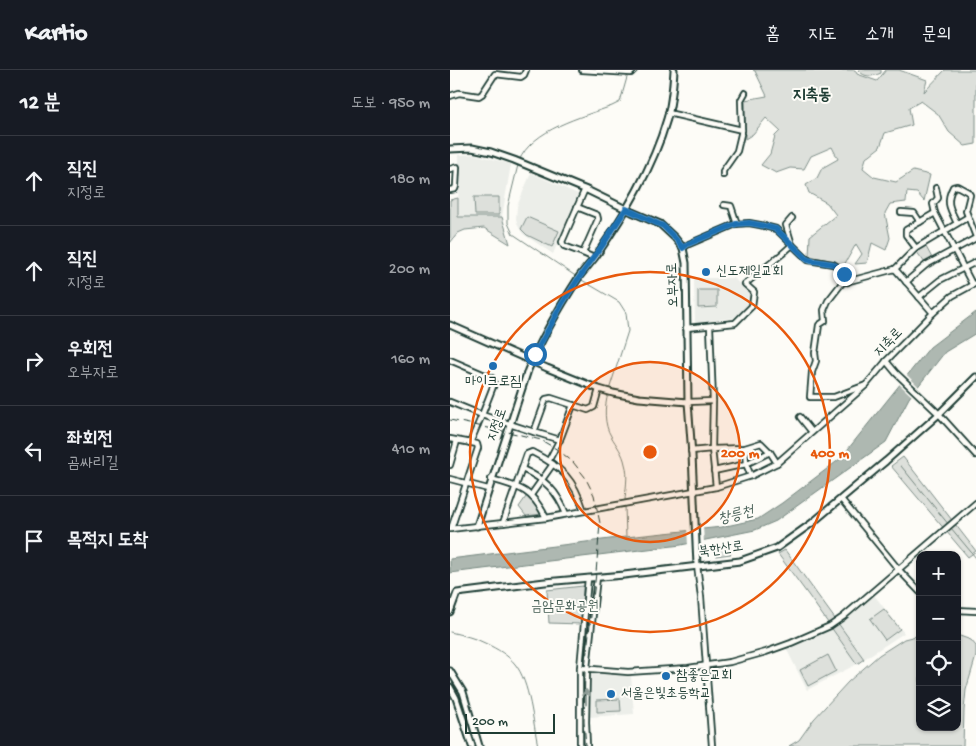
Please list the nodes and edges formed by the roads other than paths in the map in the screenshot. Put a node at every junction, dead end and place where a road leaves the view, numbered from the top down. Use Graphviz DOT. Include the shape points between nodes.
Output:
graph roads {
  1 [pos="526,70"];
  2 [pos="582,70"];
  3 [pos="674,70"];
  4 [pos="630,72"];
  5 [pos="744,93"];
  6 [pos="450,96"];
  7 [pos="668,113"];
  8 [pos="742,130"];
  9 [pos="450,149"];
  10 [pos="450,169"];
  11 [pos="723,175"];
  12 [pos="936,188"];
  13 [pos="585,189"];
  14 [pos="450,190"];
  15 [pos="724,205"];
  16 [pos="577,207"];
  17 [pos="626,209"];
  18 [pos="901,212"];
  19 [pos="935,213"];
  20 [pos="968,217"];
  21 [pos="792,218"];
  22 [pos="920,222"];
  23 [pos="957,223"];
  24 [pos="736,224"];
  25 [pos="945,231"];
  26 [pos="976,238"];
  27 [pos="792,244"];
  28 [pos="683,248"];
  29 [pos="916,248"];
  30 [pos="954,249"];
  31 [pos="583,253"];
  32 [pos="594,258"];
  33 [pos="976,262"];
  34 [pos="964,267"];
  35 [pos="894,269"];
  36 [pos="848,282"];
  37 [pos="906,282"];
  38 [pos="974,284"];
  39 [pos="919,297"];
  40 [pos="933,313"];
  41 [pos="450,325"];
  42 [pos="710,326"];
  43 [pos="686,328"];
  44 [pos="450,360"];
  45 [pos="532,361"];
  46 [pos="886,361"];
  47 [pos="976,377"];
  48 [pos="866,385"];
  49 [pos="602,390"];
  50 [pos="834,397"];
  51 [pos="713,401"];
  52 [pos="450,402"];
  53 [pos="688,402"];
  54 [pos="573,405"];
  55 [pos="840,407"];
  56 [pos="939,414"];
  57 [pos="482,415"];
  58 [pos="800,418"];
  59 [pos="511,424"];
  60 [pos="534,432"];
  61 [pos="812,432"];
  62 [pos="450,439"];
  63 [pos="560,440"];
  64 [pos="457,441"];
  65 [pos="470,443"];
  66 [pos="745,448"];
  67 [pos="712,449"];
  68 [pos="691,451"];
  69 [pos="770,452"];
  70 [pos="976,455"];
  71 [pos="549,460"];
  72 [pos="777,463"];
  73 [pos="554,464"];
  74 [pos="746,464"];
  75 [pos="450,465"];
  76 [pos="522,469"];
  77 [pos="714,471"];
  78 [pos="751,476"];
  79 [pos="450,479"];
  80 [pos="492,479"];
  81 [pos="542,480"];
  82 [pos="466,484"];
  83 [pos="516,487"];
  84 [pos="716,487"];
  85 [pos="488,490"];
  86 [pos="693,491"];
  87 [pos="531,495"];
  88 [pos="841,499"];
  89 [pos="976,503"];
  90 [pos="584,511"];
  91 [pos="566,514"];
  92 [pos="546,518"];
  93 [pos="503,523"];
  94 [pos="477,526"];
  95 [pos="450,529"];
  96 [pos="697,565"];
  97 [pos="899,570"];
  98 [pos="597,577"];
  99 [pos="588,578"];
  100 [pos="916,588"];
  101 [pos="450,593"];
  102 [pos="457,593"];
  103 [pos="961,610"];
  104 [pos="976,611"];
  105 [pos="450,612"];
  106 [pos="583,634"];
  107 [pos="590,634"];
  108 [pos="706,666"];
  109 [pos="580,668"];
  110 [pos="586,668"];
  111 [pos="450,671"];
  112 [pos="450,687"];
  113 [pos="472,746"];
  114 [pos="479,746"];
  115 [pos="580,746"];
  116 [pos="587,746"];
  117 [pos="712,746"];
  1 -- 6 [label="street" via="521,77 495,74 479,96 459,93"];
  2 -- 4 [label="street"];
  3 -- 7 [label="main road"];
  5 -- 8 [label="street" via="741,100"];
  7 -- 8 [label="street"];
  7 -- 17 [label="main road" via="658,146"];
  8 -- 11 [label="street" via="737,151"];
  9 -- 13 [label="main road, 오부자로" via="472,148 491,152"];
  10 -- 14 [label="street" via="457,167 456,186"];
  12 -- 19 [label="street"];
  13 -- 16 [label="street"];
  13 -- 17 [label="main road, 오부자로"];
  15 -- 24 [label="street" via="730,206"];
  16 -- 31 [label="street" via="562,242 564,246"];
  16 -- 31 [label="street" via="597,215 598,219"];
  17 -- 28 [label="main road, 오부자로" via="663,226"];
  17 -- 32 [label="main road"];
  18 -- 22 [label="street" via="914,213"];
  19 -- 22 [label="street"];
  19 -- 25 [label="street"];
  20 -- 23 [label="street"];
  20 -- 23 [label="street" via="966,211 970,195 954,187 948,196"];
  20 -- 26 [label="street"];
  21 -- 27 [label="street" via="786,225"];
  22 -- 29 [label="street" via="906,230"];
  23 -- 25 [label="street"];
  24 -- 27 [label="street" via="749,223 776,229"];
  24 -- 28 [label="street"];
  25 -- 29 [label="street"];
  25 -- 30 [label="street"];
  26 -- 30 [label="street"];
  27 -- 36 [label="street" via="808,260 833,264 841,269"];
  27 -- 42 [label="street" via="745,284 754,292 752,306 735,322"];
  28 -- 43 [label="main road, 오부자로"];
  29 -- 35 [label="street"];
  30 -- 34 [label="street"];
  30 -- 37 [label="street" via="926,265"];
  31 -- 32 [label="street"];
  32 -- 45 [label="main road, 지정로" via="562,304"];
  33 -- 34 [label="street"];
  34 -- 38 [label="street"];
  34 -- 39 [label="street"];
  35 -- 36 [label="street"];
  35 -- 37 [label="street"];
  36 -- 50 [label="street, 지축로" via="842,283 824,310 826,321 819,325 812,372 810,397"];
  37 -- 39 [label="street"];
  38 -- 40 [label="street, 지축로" via="952,296"];
  39 -- 40 [label="street"];
  40 -- 46 [label="street, 지축로"];
  41 -- 45 [label="main road"];
  42 -- 43 [label="street"];
  42 -- 51 [label="street"];
  43 -- 53 [label="main road, 오부자로"];
  44 -- 57 [label="street" via="492,378 494,384"];
  45 -- 49 [label="main road"];
  45 -- 59 [label="main road, 지정로"];
  46 -- 48 [label="street, 지축로"];
  46 -- 56 [label="street"];
  47 -- 56 [label="main road, 북한산로"];
  48 -- 50 [label="street, 지축로"];
  48 -- 55 [label="street"];
  49 -- 53 [label="main road" via="639,398"];
  49 -- 54 [label="street" via="594,407 588,410"];
  50 -- 55 [label="street" via="841,402"];
  51 -- 53 [label="street"];
  51 -- 67 [label="street"];
  52 -- 57 [label="street"];
  53 -- 68 [label="main road, 오부자로"];
  54 -- 60 [label="street" via="546,399"];
  54 -- 63 [label="street"];
  55 -- 61 [label="street"];
  56 -- 70 [label="street"];
  56 -- 88 [label="main road, 북한산로"];
  57 -- 59 [label="street"];
  57 -- 65 [label="street"];
  58 -- 61 [label="street"];
  59 -- 60 [label="street"];
  59 -- 80 [label="main road, 지정로"];
  60 -- 63 [label="street"];
  61 -- 72 [label="street"];
  62 -- 64 [label="street"];
  63 -- 71 [label="street"];
  64 -- 65 [label="street"];
  64 -- 75 [label="street"];
  65 -- 82 [label="street" via="477,444 478,448"];
  66 -- 67 [label="street"];
  66 -- 69 [label="street" via="761,443"];
  66 -- 74 [label="street"];
  67 -- 68 [label="street"];
  67 -- 77 [label="street"];
  68 -- 86 [label="main road, 오부자로"];
  69 -- 72 [label="street"];
  69 -- 74 [label="street"];
  71 -- 73 [label="street"];
  71 -- 76 [label="street" via="532,452 527,454"];
  72 -- 78 [label="street"];
  73 -- 81 [label="street"];
  73 -- 90 [label="street" via="576,489"];
  74 -- 77 [label="street"];
  74 -- 78 [label="street"];
  76 -- 81 [label="street"];
  76 -- 83 [label="street"];
  77 -- 84 [label="street"];
  78 -- 84 [label="street"];
  79 -- 82 [label="street"];
  80 -- 83 [label="street"];
  80 -- 85 [label="main road, 지정로"];
  81 -- 87 [label="street"];
  81 -- 91 [label="street" via="552,488"];
  82 -- 85 [label="street"];
  82 -- 95 [label="street"];
  83 -- 87 [label="street"];
  83 -- 93 [label="street"];
  84 -- 86 [label="street"];
  85 -- 94 [label="main road, 지정로"];
  86 -- 90 [label="street"];
  86 -- 96 [label="main road, 오부자로"];
  87 -- 92 [label="street"];
  88 -- 96 [label="main road, 북한산로" via="776,548 740,561"];
  88 -- 97 [label="street"];
  89 -- 97 [label="street"];
  90 -- 91 [label="street"];
  91 -- 92 [label="street"];
  92 -- 93 [label="street"];
  93 -- 94 [label="street"];
  94 -- 95 [label="street"];
  96 -- 98 [label="main road, 북한산로"];
  96 -- 108 [label="street"];
  97 -- 100 [label="street"];
  97 -- 108 [label="street" via="828,627 766,652"];
  98 -- 99 [label="main road, 북한산로"];
  98 -- 107 [label="street"];
  99 -- 102 [label="main road, 북한산로"];
  99 -- 106 [label="street"];
  101 -- 102 [label="street"];
  102 -- 105 [label="main road"];
  103 -- 104 [label="street"];
  106 -- 107 [label="street"];
  106 -- 109 [label="street"];
  107 -- 110 [label="street"];
  108 -- 110 [label="street" via="628,672"];
  108 -- 117 [label="street"];
  109 -- 110 [label="street"];
  109 -- 115 [label="street"];
  116 -- 110 [label="street, one-way"];
  111 -- 114 [label="main road" via="463,692"];
  112 -- 113 [label="main road"];
}
